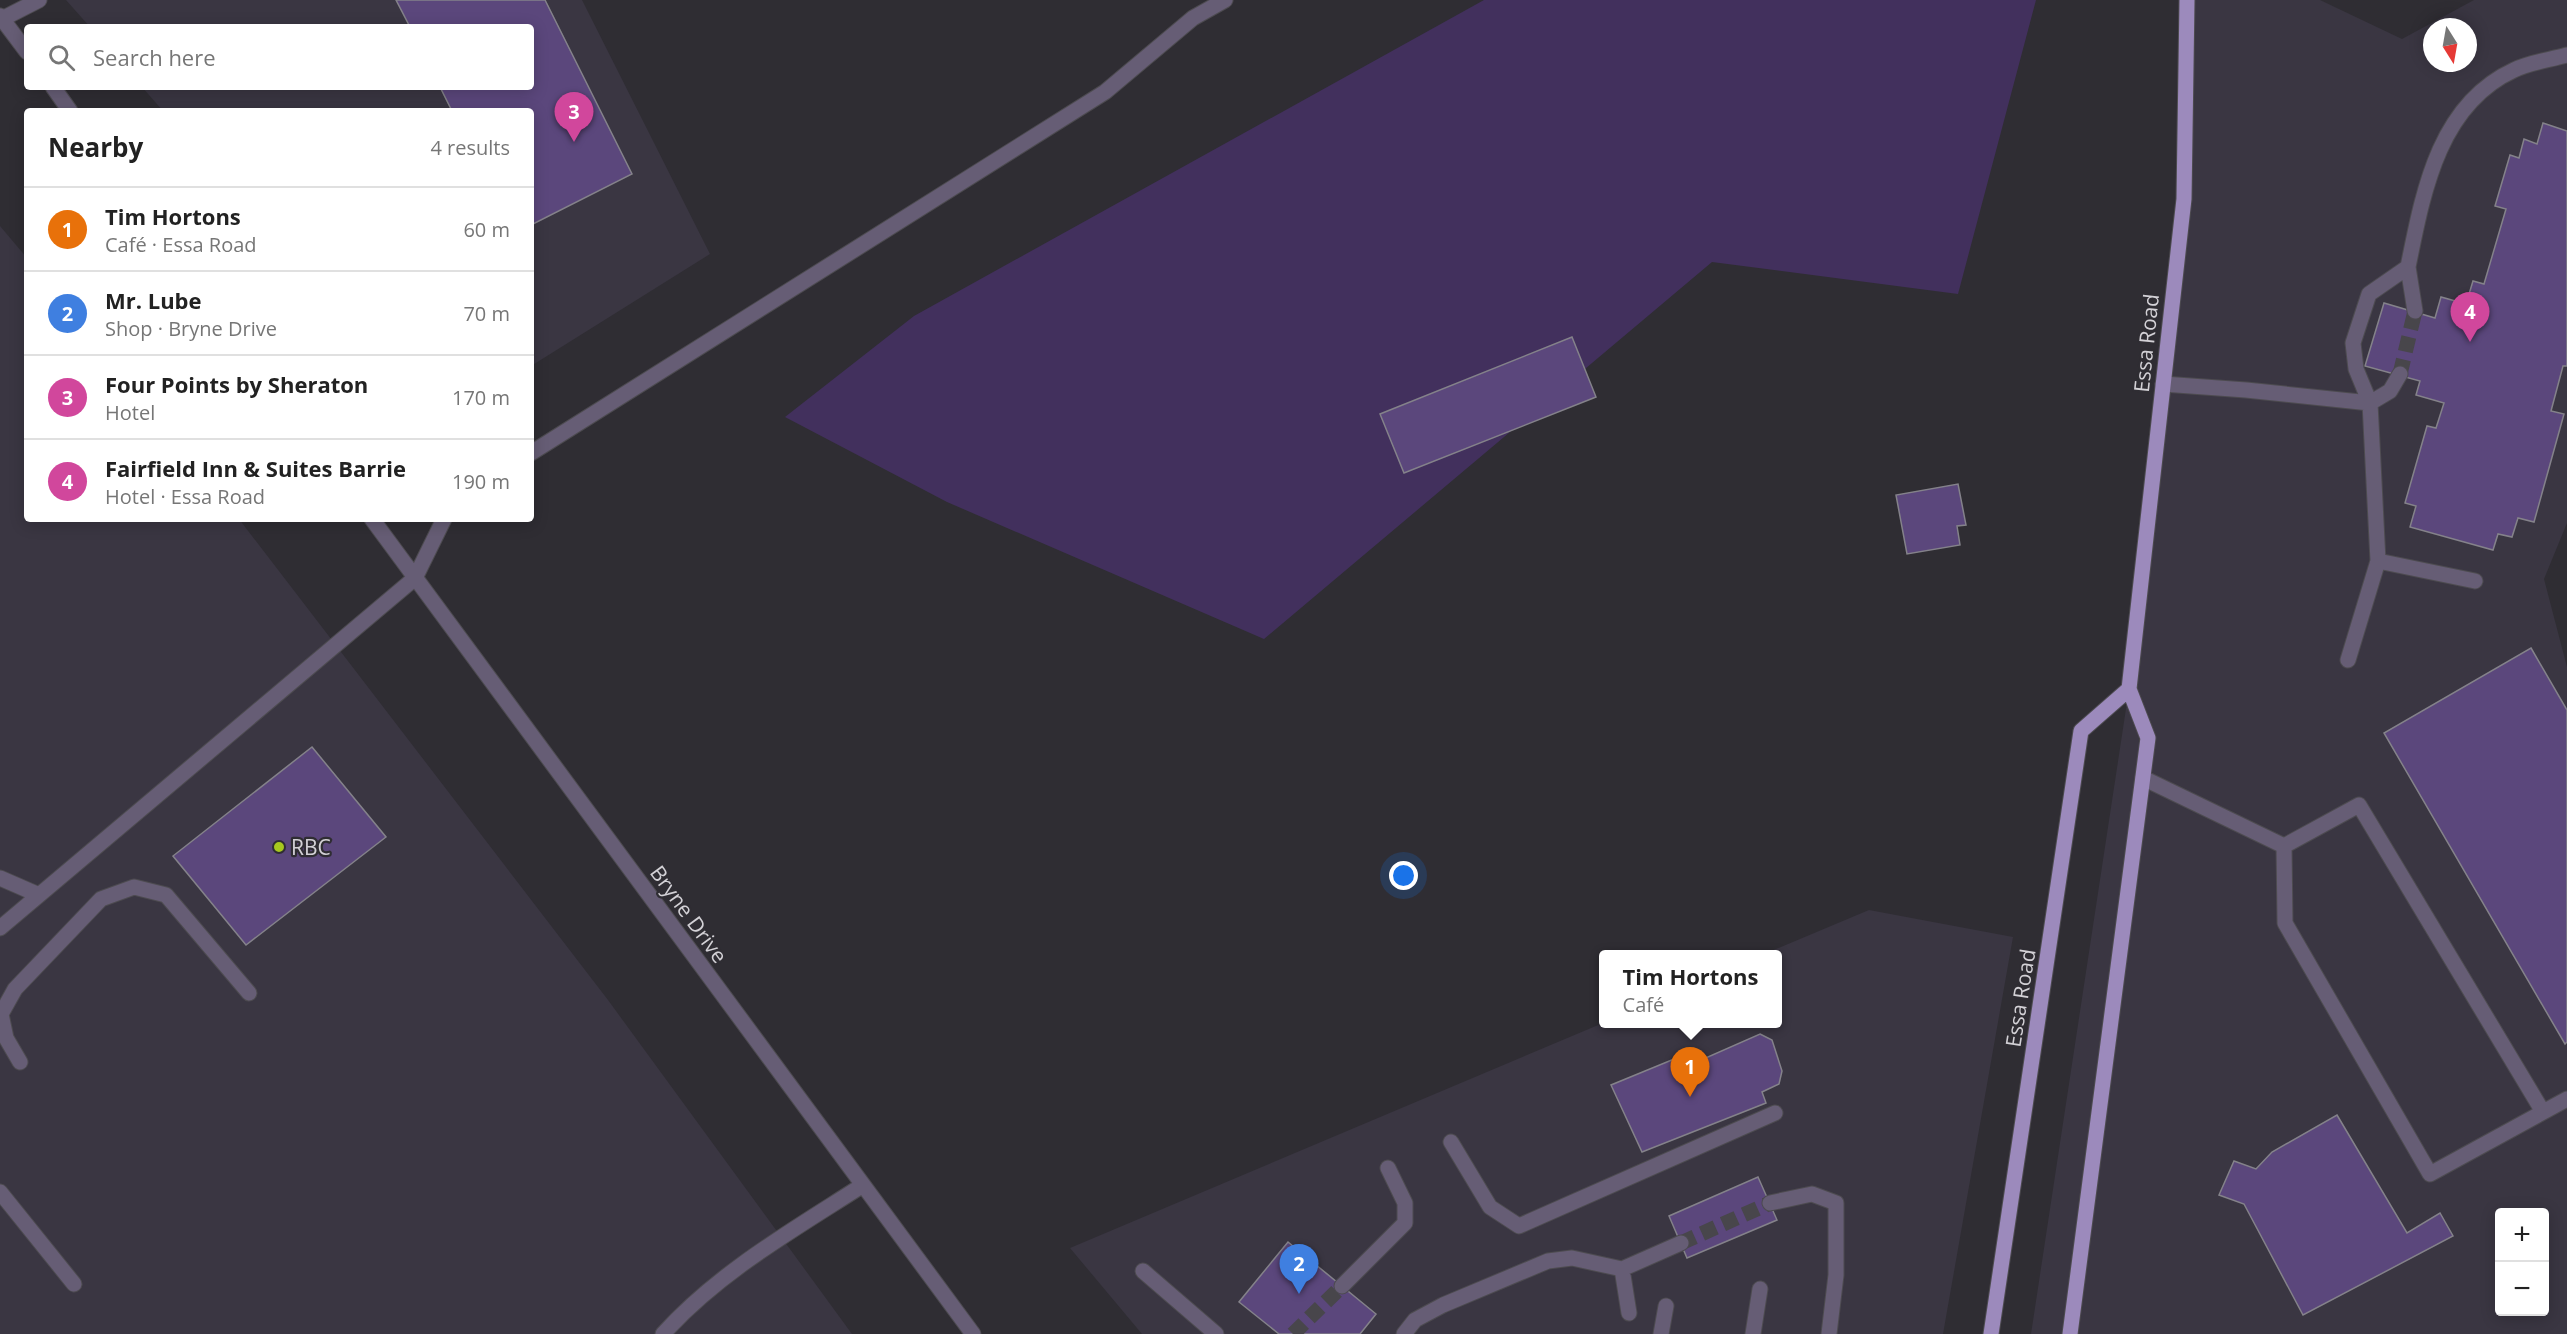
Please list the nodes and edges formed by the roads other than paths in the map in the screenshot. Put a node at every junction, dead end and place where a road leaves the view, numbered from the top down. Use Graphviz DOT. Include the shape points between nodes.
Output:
graph roads {
  1 [pos="39,0"];
  2 [pos="1225,0"];
  3 [pos="2187,0"];
  4 [pos="1,17"];
  5 [pos="24,48"];
  6 [pos="2567,55"];
  7 [pos="55,90"];
  8 [pos="68,108"];
  9 [pos="2408,267"];
  10 [pos="2415,311"];
  11 [pos="2400,375"];
  12 [pos="2163,384"];
  13 [pos="2370,404"];
  14 [pos="534,451"];
  15 [pos="374,522"];
  16 [pos="443,522"];
  17 [pos="2378,561"];
  18 [pos="415,578"];
  19 [pos="2475,581"];
  20 [pos="2348,660"];
  21 [pos="2129,689"];
  22 [pos="2143,778"];
  23 [pos="2284,846"];
  24 [pos="0,878"];
  25 [pos="39,895"];
  26 [pos="0,927"];
  27 [pos="249,993"];
  28 [pos="20,1062"];
  29 [pos="2567,1099"];
  30 [pos="2543,1112"];
  31 [pos="1774,1113"];
  32 [pos="1450,1142"];
  33 [pos="1388,1168"];
  34 [pos="862,1185"];
  35 [pos="0,1192"];
  36 [pos="1770,1203"];
  37 [pos="1680,1243"];
  38 [pos="1622,1269"];
  39 [pos="1143,1271"];
  40 [pos="74,1284"];
  41 [pos="1342,1286"];
  42 [pos="1760,1289"];
  43 [pos="1666,1306"];
  44 [pos="1629,1314"];
  45 [pos="663,1334"];
  46 [pos="973,1334"];
  47 [pos="1216,1334"];
  48 [pos="1404,1334"];
  49 [pos="1661,1334"];
  50 [pos="1753,1334"];
  51 [pos="1829,1334"];
  52 [pos="1991,1334"];
  53 [pos="2070,1334"];
  1 -- 4 [label="street"];
  2 -- 14 [label="street" via="1193,18 1105,93"];
  3 -- 12 [label="main road, Essa Road" via="2184,199"];
  4 -- 5 [label="street"];
  6 -- 9 [label="street" via="2514,69 2475,94 2452,125 2432,167"];
  7 -- 8 [label="street"];
  9 -- 10 [label="street"];
  9 -- 13 [label="street" via="2368,294 2353,343 2356,369"];
  11 -- 13 [label="street" via="2390,391"];
  12 -- 13 [label="street"];
  12 -- 21 [label="main road, Essa Road"];
  13 -- 17 [label="street"];
  15 -- 18 [label="street, Bryne Drive"];
  16 -- 18 [label="street"];
  17 -- 19 [label="street"];
  17 -- 20 [label="street"];
  18 -- 25 [label="street"];
  18 -- 34 [label="street, Bryne Drive"];
  21 -- 22 [label="main road, Essa Road" via="2148,738"];
  21 -- 52 [label="main road, Essa Road" via="2082,731"];
  22 -- 23 [label="street"];
  22 -- 53 [label="main road, Essa Road"];
  23 -- 30 [label="street" via="2359,805"];
  23 -- 30 [label="street" via="2285,923 2430,1174"];
  24 -- 25 [label="street"];
  25 -- 26 [label="street"];
  27 -- 28 [label="street" via="166,895 134,887 101,899 15,989 1,1014 6,1038"];
  29 -- 30 [label="street"];
  31 -- 32 [label="street" via="1519,1226 1490,1207"];
  33 -- 41 [label="street" via="1405,1203 1405,1224"];
  34 -- 45 [label="street" via="751,1257 704,1294"];
  34 -- 46 [label="street, Bryne Drive"];
  35 -- 40 [label="street"];
  36 -- 51 [label="street" via="1812,1194 1836,1203 1836,1275"];
  37 -- 38 [label="street"];
  38 -- 44 [label="street"];
  38 -- 48 [label="street" via="1572,1258 1548,1262 1443,1305 1415,1320"];
  39 -- 47 [label="street"];
  42 -- 50 [label="street"];
  43 -- 49 [label="street"];
}
